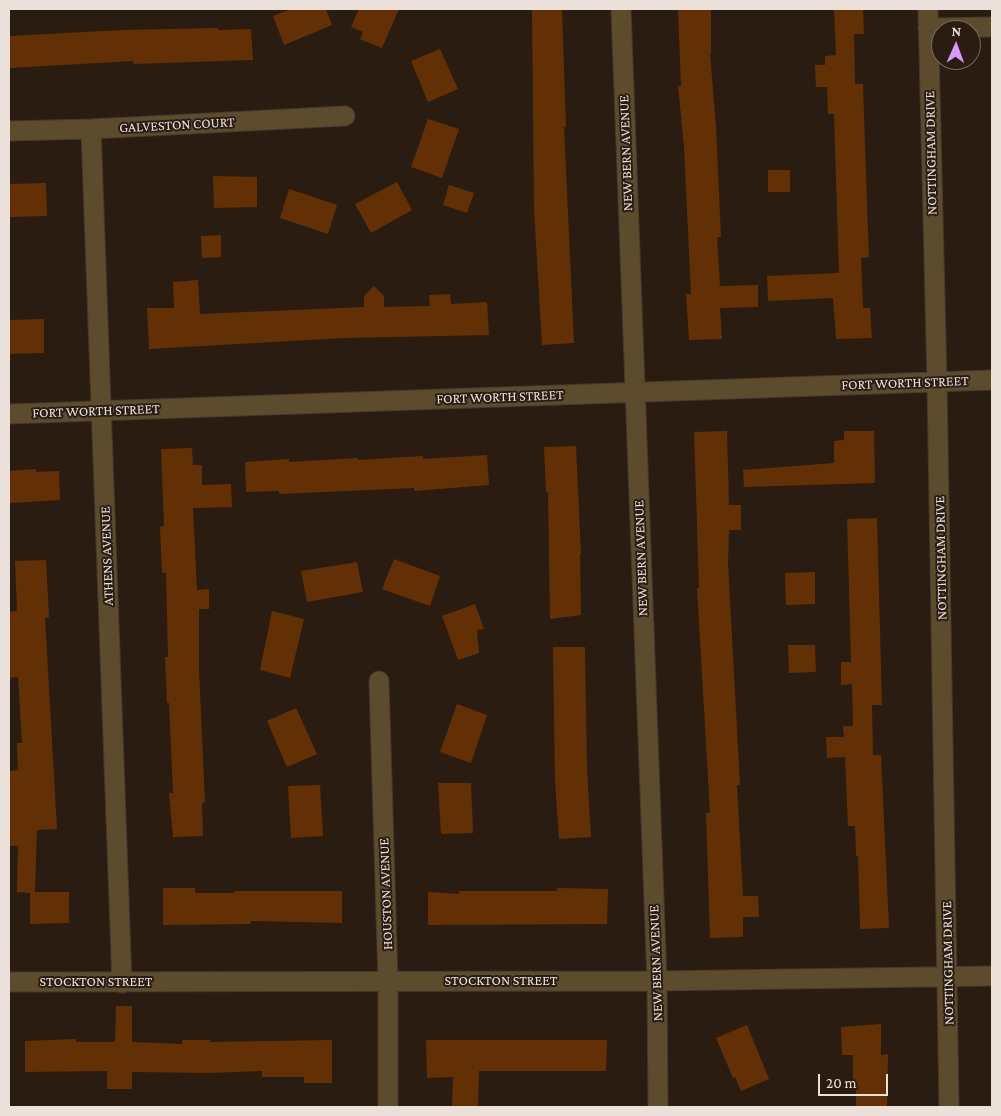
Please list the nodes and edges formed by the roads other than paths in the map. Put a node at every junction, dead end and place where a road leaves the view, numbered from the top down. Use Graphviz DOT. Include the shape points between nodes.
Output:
graph roads {
  1 [pos="621,9"];
  2 [pos="928,9"];
  3 [pos="992,27"];
  4 [pos="928,28"];
  5 [pos="345,116"];
  6 [pos="91,130"];
  7 [pos="9,131"];
  8 [pos="992,380"];
  9 [pos="937,382"];
  10 [pos="634,392"];
  11 [pos="102,411"];
  12 [pos="9,414"];
  13 [pos="379,682"];
  14 [pos="992,976"];
  15 [pos="948,977"];
  16 [pos="388,981"];
  17 [pos="658,981"];
  18 [pos="9,982"];
  19 [pos="122,983"];
  20 [pos="388,1107"];
  21 [pos="658,1107"];
  22 [pos="949,1107"];
  1 -- 10 [label="street, NEW BERN AVENUE"];
  2 -- 4 [label="street, NOTTINGHAM DRIVE"];
  3 -- 4 [label="street"];
  4 -- 9 [label="street, NOTTINGHAM DRIVE"];
  5 -- 6 [label="street, GALVESTON COURT"];
  6 -- 7 [label="street, GALVESTON COURT"];
  6 -- 11 [label="street, ATHENS AVENUE"];
  8 -- 9 [label="street, FORT WORTH STREET"];
  9 -- 10 [label="street, FORT WORTH STREET"];
  9 -- 15 [label="street, NOTTINGHAM DRIVE"];
  10 -- 11 [label="street, FORT WORTH STREET"];
  10 -- 17 [label="street, NEW BERN AVENUE"];
  11 -- 12 [label="street, FORT WORTH STREET"];
  11 -- 19 [label="street, ATHENS AVENUE"];
  13 -- 16 [label="street, HOUSTON AVENUE"];
  14 -- 15 [label="street, STOCKTON STREET"];
  15 -- 17 [label="street, STOCKTON STREET"];
  15 -- 22 [label="street, NOTTINGHAM DRIVE"];
  16 -- 17 [label="street, STOCKTON STREET"];
  16 -- 19 [label="street, STOCKTON STREET"];
  16 -- 20 [label="street, HOUSTON AVENUE"];
  17 -- 21 [label="street, NEW BERN AVENUE"];
  18 -- 19 [label="street, STOCKTON STREET"];
}
